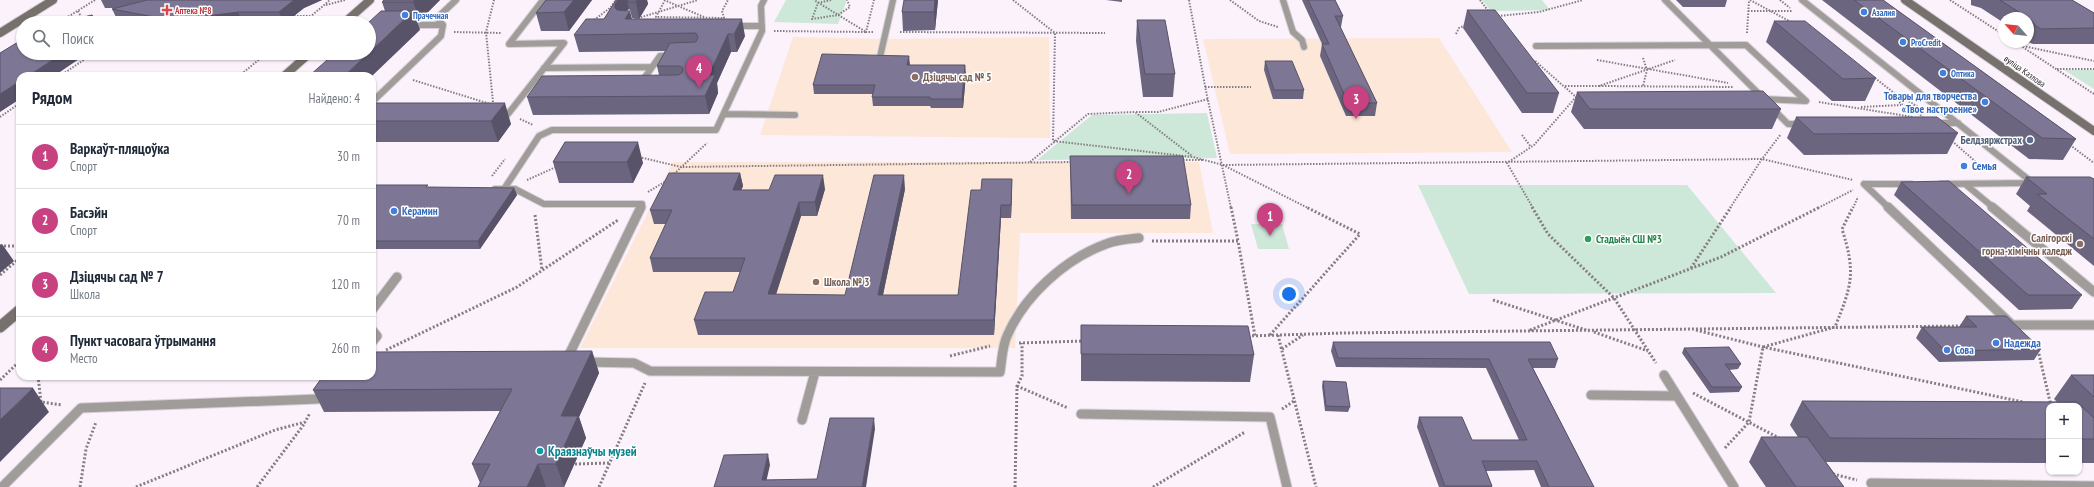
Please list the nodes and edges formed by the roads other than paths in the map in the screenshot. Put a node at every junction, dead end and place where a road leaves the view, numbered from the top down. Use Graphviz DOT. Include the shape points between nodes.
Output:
graph roads {
  1 [pos="53,0"];
  2 [pos="370,0"];
  3 [pos="456,0"];
  4 [pos="543,0"];
  5 [pos="764,0"];
  6 [pos="893,0"];
  7 [pos="1283,0"];
  8 [pos="1665,0"];
  9 [pos="1802,0"];
  10 [pos="1905,0"];
  11 [pos="27,16"];
  12 [pos="352,16"];
  13 [pos="16,23"];
  14 [pos="403,25"];
  15 [pos="723,25"];
  16 [pos="762,26"];
  17 [pos="443,28"];
  18 [pos="0,33"];
  19 [pos="1536,46"];
  20 [pos="1712,46"];
  21 [pos="1304,47"];
  22 [pos="682,55"];
  23 [pos="880,57"];
  24 [pos="302,60"];
  25 [pos="651,67"];
  26 [pos="544,68"];
  27 [pos="289,72"];
  28 [pos="645,88"];
  29 [pos="527,90"];
  30 [pos="535,90"];
  31 [pos="376,98"];
  32 [pos="1756,99"];
  33 [pos="1763,99"];
  34 [pos="493,114"];
  35 [pos="724,114"];
  36 [pos="795,115"];
  37 [pos="1923,123"];
  38 [pos="1958,123"];
  39 [pos="1810,124"];
  40 [pos="2094,132"];
  41 [pos="1918,184"];
  42 [pos="1934,184"];
  43 [pos="1965,184"];
  44 [pos="482,188"];
  45 [pos="504,189"];
  46 [pos="1139,238"];
  47 [pos="397,277"];
  48 [pos="2094,292"];
  49 [pos="376,305"];
  50 [pos="16,313"];
  51 [pos="2012,325"];
  52 [pos="2094,325"];
  53 [pos="0,327"];
  54 [pos="2038,349"];
  55 [pos="815,372"];
  56 [pos="1664,375"];
  57 [pos="1591,395"];
  58 [pos="1677,396"];
  59 [pos="318,399"];
  60 [pos="1081,414"];
  61 [pos="802,420"];
  62 [pos="1871,483"];
  63 [pos="2094,486"];
  64 [pos="2,487"];
  65 [pos="1286,487"];
  66 [pos="1734,487"];
  1 -- 11 [label="main road"];
  2 -- 12 [label="main road"];
  3 -- 17 [label="lane" via="437,18"];
  4 -- 26 [label="lane" via="509,44 564,43"];
  5 -- 16 [label="lane" via="761,6"];
  6 -- 23 [label="lane"];
  7 -- 21 [label="lane" via="1294,32 1302,40"];
  8 -- 20 [label="lane"];
  9 -- 38 [label="lane"];
  10 -- 40 [label="main road, вуліца Казлова"];
  13 -- 18 [label="main road"];
  14 -- 17 [label="lane"];
  15 -- 16 [label="lane"];
  16 -- 35 [label="lane"];
  17 -- 31 [label="lane" via="441,36"];
  19 -- 20 [label="lane"];
  20 -- 33 [label="lane"];
  20 -- 33 [label="lane" via="1746,46 1806,101"];
  22 -- 25 [label="lane" via="660,56"];
  24 -- 27 [label="main road"];
  25 -- 26 [label="lane"];
  25 -- 28 [label="lane" via="638,88"];
  26 -- 29 [label="lane"];
  29 -- 30 [label="lane"];
  29 -- 34 [label="lane" via="508,114"];
  32 -- 33 [label="lane"];
  33 -- 39 [label="lane" via="1788,124"];
  35 -- 36 [label="lane"];
  35 -- 45 [label="lane" via="716,130 552,130 539,136"];
  37 -- 38 [label="lane"];
  38 -- 43 [label="lane" via="2037,183"];
  41 -- 51 [label="lane" via="1864,184"];
  42 -- 43 [label="lane"];
  43 -- 48 [label="lane"];
  44 -- 45 [label="lane"];
  45 -- 55 [label="lane" via="515,189 544,204 642,204 562,361 634,362 650,371"];
  46 -- 55 [label="lane" via="1123,239 1100,246 1061,271 1035,295 1014,321 1001,344 1000,372"];
  47 -- 49 [label="lane"];
  50 -- 53 [label="main road"];
  51 -- 52 [label="lane"];
  51 -- 54 [label="lane"];
  55 -- 61 [label="lane"];
  56 -- 58 [label="lane"];
  57 -- 58 [label="lane"];
  58 -- 66 [label="lane"];
  59 -- 64 [label="lane" via="81,408"];
  60 -- 65 [label="lane" via="1270,417"];
  62 -- 63 [label="lane"];
}
